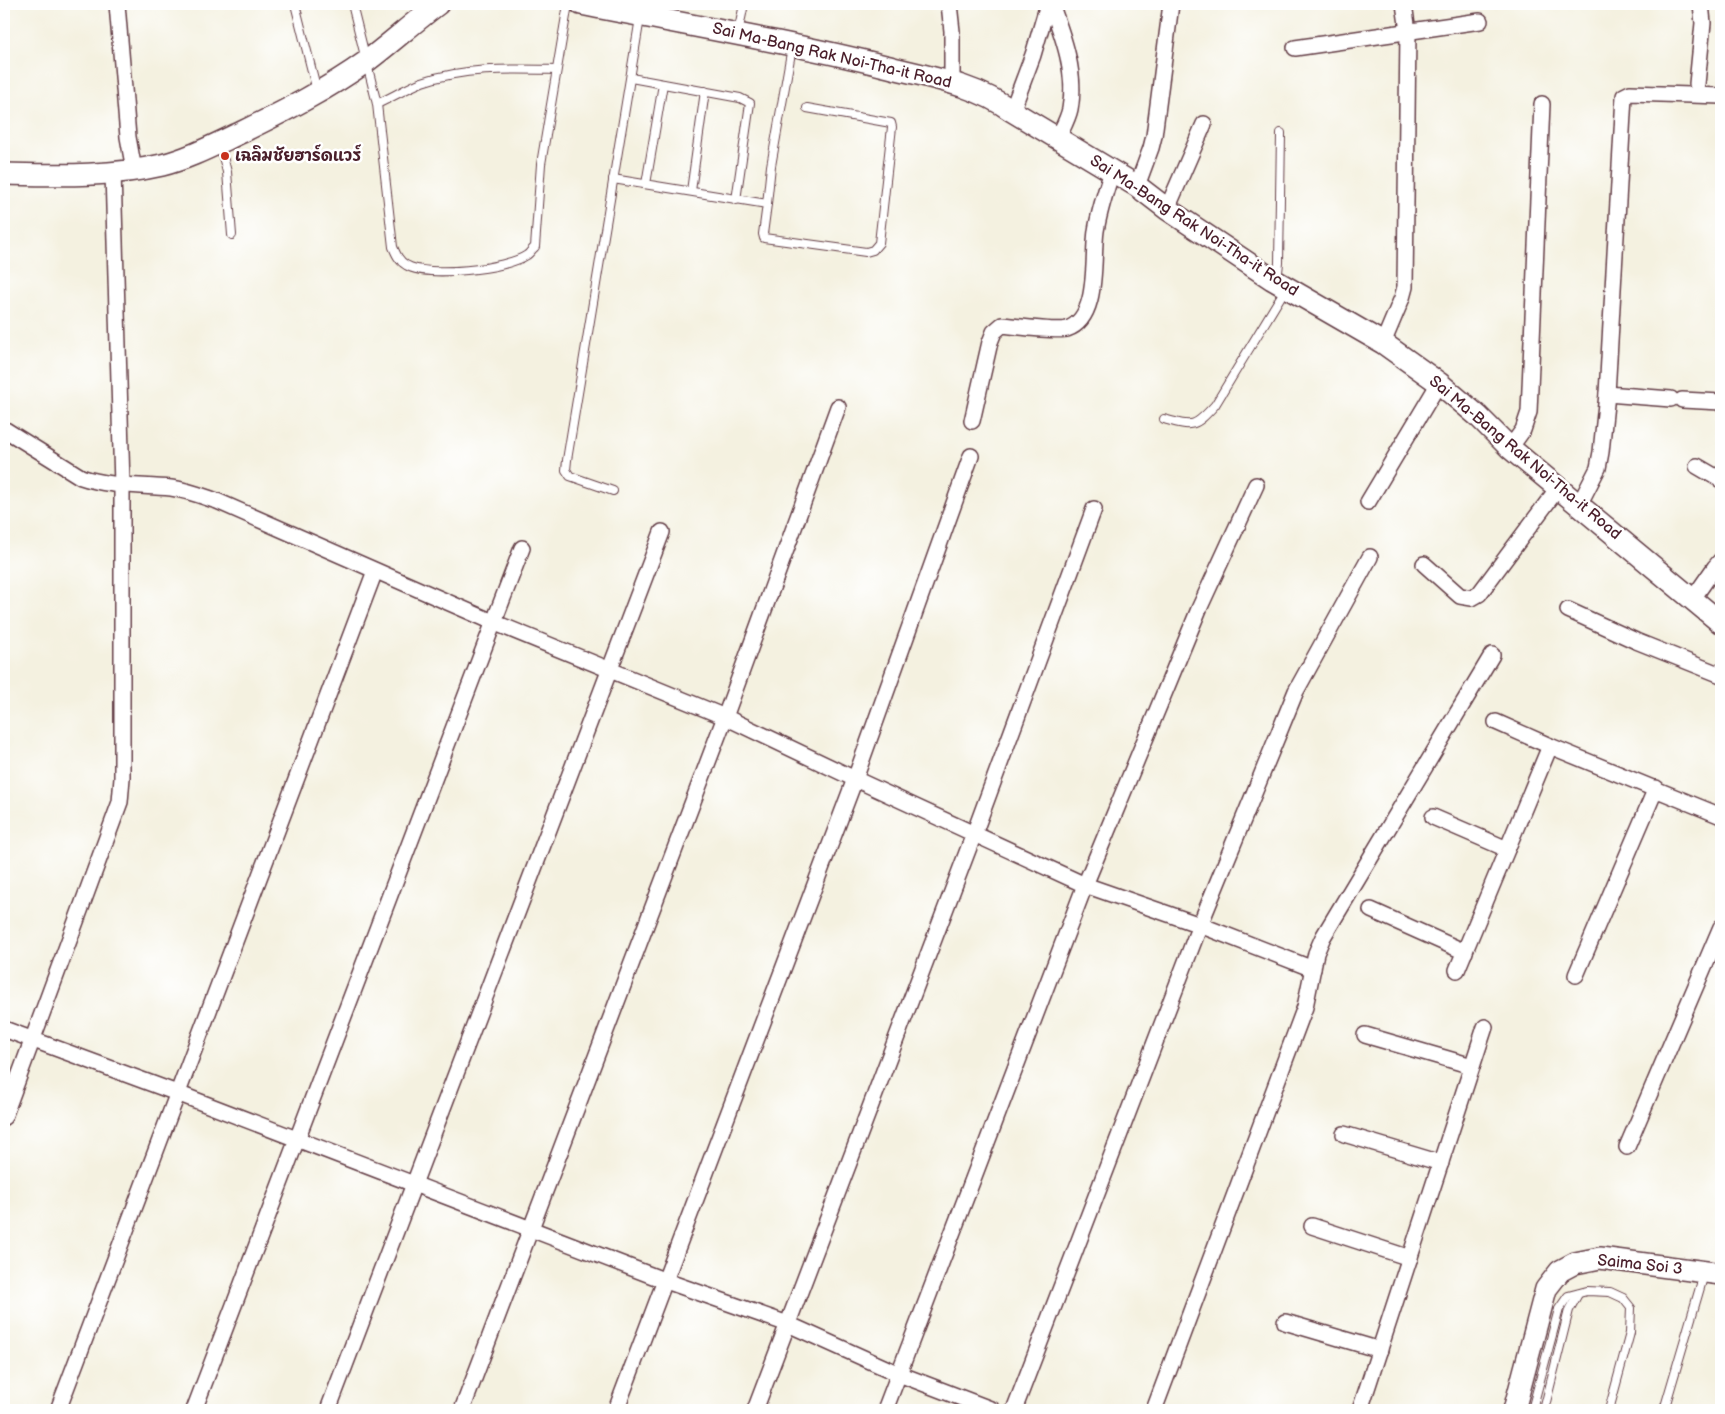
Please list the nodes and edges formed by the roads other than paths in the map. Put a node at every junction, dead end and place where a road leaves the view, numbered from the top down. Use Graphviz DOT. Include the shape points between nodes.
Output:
graph roads {
  1 [pos="117,4"];
  2 [pos="295,4"];
  3 [pos="352,4"];
  4 [pos="438,4"];
  5 [pos="568,4"];
  6 [pos="581,4"];
  7 [pos="744,4"];
  8 [pos="949,4"];
  9 [pos="1048,4"];
  10 [pos="1052,4"];
  11 [pos="1171,4"];
  12 [pos="1404,4"];
  13 [pos="1701,4"];
  14 [pos="632,11"];
  15 [pos="1480,21"];
  16 [pos="1408,31"];
  17 [pos="738,33"];
  18 [pos="793,45"];
  19 [pos="1295,48"];
  20 [pos="366,61"];
  21 [pos="556,70"];
  22 [pos="630,78"];
  23 [pos="952,82"];
  24 [pos="663,84"];
  25 [pos="1697,84"];
  26 [pos="705,91"];
  27 [pos="318,93"];
  28 [pos="1721,96"];
  29 [pos="377,104"];
  30 [pos="1542,104"];
  31 [pos="807,108"];
  32 [pos="1012,111"];
  33 [pos="1204,124"];
  34 [pos="1281,133"];
  35 [pos="1058,138"];
  36 [pos="220,142"];
  37 [pos="134,170"];
  38 [pos="1112,171"];
  39 [pos="113,172"];
  40 [pos="4,174"];
  41 [pos="613,179"];
  42 [pos="646,184"];
  43 [pos="1137,186"];
  44 [pos="692,191"];
  45 [pos="736,200"];
  46 [pos="767,204"];
  47 [pos="1167,209"];
  48 [pos="232,236"];
  49 [pos="1279,284"];
  50 [pos="1383,343"];
  51 [pos="1439,383"];
  52 [pos="1607,394"];
  53 [pos="1721,402"];
  54 [pos="838,407"];
  55 [pos="1164,419"];
  56 [pos="972,421"];
  57 [pos="4,429"];
  58 [pos="1510,448"];
  59 [pos="971,456"];
  60 [pos="1697,466"];
  61 [pos="1721,480"];
  62 [pos="122,485"];
  63 [pos="1256,485"];
  64 [pos="1558,488"];
  65 [pos="613,491"];
  66 [pos="1368,502"];
  67 [pos="1579,505"];
  68 [pos="1094,509"];
  69 [pos="662,532"];
  70 [pos="522,548"];
  71 [pos="1370,557"];
  72 [pos="1721,560"];
  73 [pos="1424,564"];
  74 [pos="375,571"];
  75 [pos="1692,600"];
  76 [pos="1568,610"];
  77 [pos="493,622"];
  78 [pos="1721,623"];
  79 [pos="1492,655"];
  80 [pos="609,669"];
  81 [pos="1721,675"];
  82 [pos="725,717"];
  83 [pos="1496,722"];
  84 [pos="1550,746"];
  85 [pos="854,779"];
  86 [pos="1656,788"];
  87 [pos="1721,816"];
  88 [pos="1433,817"];
  89 [pos="974,834"];
  90 [pos="1507,849"];
  91 [pos="1085,885"];
  92 [pos="1371,910"];
  93 [pos="1200,925"];
  94 [pos="1721,927"];
  95 [pos="1465,952"];
  96 [pos="1313,969"];
  97 [pos="1457,970"];
  98 [pos="1576,975"];
  99 [pos="1485,1027"];
  100 [pos="4,1029"];
  101 [pos="1365,1035"];
  102 [pos="33,1041"];
  103 [pos="1472,1066"];
  104 [pos="177,1093"];
  105 [pos="4,1117"];
  106 [pos="1344,1134"];
  107 [pos="297,1140"];
  108 [pos="1627,1147"];
  109 [pos="1441,1163"];
  110 [pos="413,1184"];
  111 [pos="1312,1226"];
  112 [pos="531,1229"];
  113 [pos="1410,1258"];
  114 [pos="1713,1273"];
  115 [pos="666,1281"];
  116 [pos="1578,1294"];
  117 [pos="1285,1322"];
  118 [pos="788,1324"];
  119 [pos="1380,1350"];
  120 [pos="899,1374"];
  121 [pos="58,1410"];
  122 [pos="194,1410"];
  123 [pos="328,1410"];
  124 [pos="462,1410"];
  125 [pos="616,1410"];
  126 [pos="755,1410"];
  127 [pos="885,1410"];
  128 [pos="994,1410"];
  129 [pos="1014,1410"];
  130 [pos="1154,1410"];
  131 [pos="1360,1410"];
  132 [pos="1514,1410"];
  133 [pos="1532,1410"];
  134 [pos="1544,1410"];
  135 [pos="1609,1410"];
  136 [pos="1664,1410"];
  1 -- 37 [label="street" via="128,137"];
  2 -- 27 [label="lane"];
  3 -- 20 [label="lane"];
  4 -- 20 [label="street"];
  5 -- 21 [label="lane"];
  6 -- 14 [label="street, Sai Ma-Bang Rak Noi-Tha-it Road"];
  7 -- 17 [label="lane"];
  8 -- 23 [label="street"];
  9 -- 32 [label="street"];
  10 -- 35 [label="street" via="1065,40 1072,83 1070,110"];
  11 -- 43 [label="street" via="1154,136"];
  12 -- 16 [label="street"];
  13 -- 25 [label="street" via="1703,23"];
  14 -- 17 [label="street, Sai Ma-Bang Rak Noi-Tha-it Road"];
  14 -- 22 [label="lane"];
  15 -- 16 [label="street"];
  16 -- 19 [label="street"];
  16 -- 50 [label="street" via="1405,287"];
  17 -- 18 [label="street, Sai Ma-Bang Rak Noi-Tha-it Road"];
  18 -- 23 [label="street, Sai Ma-Bang Rak Noi-Tha-it Road"];
  18 -- 46 [label="lane"];
  20 -- 27 [label="street"];
  20 -- 29 [label="lane"];
  21 -- 29 [label="lane" via="462,72 422,82"];
  21 -- 29 [label="lane" via="541,164 535,247 527,255 509,263 433,272 415,269 398,258 393,247"];
  22 -- 24 [label="lane"];
  22 -- 41 [label="lane"];
  23 -- 32 [label="street, Sai Ma-Bang Rak Noi-Tha-it Road" via="998,101"];
  24 -- 26 [label="lane"];
  24 -- 42 [label="lane"];
  26 -- 44 [label="lane"];
  26 -- 45 [label="lane" via="750,103"];
  27 -- 36 [label="street"];
  28 -- 52 [label="street" via="1630,93 1624,96"];
  30 -- 58 [label="street" via="1529,412 1523,430"];
  31 -- 46 [label="lane" via="891,123 879,243 866,252 764,238"];
  32 -- 35 [label="street, Sai Ma-Bang Rak Noi-Tha-it Road"];
  33 -- 47 [label="street"];
  34 -- 49 [label="lane"];
  35 -- 38 [label="street, Sai Ma-Bang Rak Noi-Tha-it Road"];
  36 -- 37 [label="street" via="177,160"];
  36 -- 48 [label="lane" via="227,172"];
  37 -- 39 [label="street"];
  38 -- 43 [label="street, Sai Ma-Bang Rak Noi-Tha-it Road"];
  38 -- 56 [label="street" via="1096,232 1091,294 1083,316 1076,325 1064,330 1002,325 994,332"];
  39 -- 40 [label="street"];
  39 -- 62 [label="street"];
  41 -- 42 [label="lane"];
  41 -- 65 [label="lane" via="566,460 570,476"];
  42 -- 44 [label="lane"];
  43 -- 47 [label="street, Sai Ma-Bang Rak Noi-Tha-it Road"];
  44 -- 45 [label="lane"];
  45 -- 46 [label="lane"];
  47 -- 49 [label="street, Sai Ma-Bang Rak Noi-Tha-it Road"];
  49 -- 50 [label="street, Sai Ma-Bang Rak Noi-Tha-it Road"];
  49 -- 55 [label="lane" via="1215,405 1200,421 1188,425"];
  50 -- 51 [label="street, Sai Ma-Bang Rak Noi-Tha-it Road"];
  51 -- 58 [label="street, Sai Ma-Bang Rak Noi-Tha-it Road"];
  51 -- 66 [label="street"];
  52 -- 53 [label="street"];
  52 -- 67 [label="street" via="1598,468"];
  54 -- 82 [label="street"];
  57 -- 62 [label="street" via="81,477"];
  58 -- 64 [label="street, Sai Ma-Bang Rak Noi-Tha-it Road"];
  59 -- 85 [label="street"];
  60 -- 61 [label="street"];
  62 -- 74 [label="street" via="173,488 199,495"];
  62 -- 102 [label="street" via="120,802"];
  63 -- 91 [label="street" via="1199,609"];
  64 -- 67 [label="street, Sai Ma-Bang Rak Noi-Tha-it Road"];
  64 -- 73 [label="street" via="1479,594 1472,598 1460,596"];
  67 -- 75 [label="street, Sai Ma-Bang Rak Noi-Tha-it Road"];
  68 -- 89 [label="street"];
  69 -- 80 [label="street"];
  70 -- 77 [label="street"];
  71 -- 93 [label="street" via="1296,691"];
  72 -- 75 [label="street"];
  74 -- 77 [label="street"];
  74 -- 104 [label="street"];
  75 -- 78 [label="street, Sai Ma-Bang Rak Noi-Tha-it Road"];
  76 -- 81 [label="street"];
  77 -- 80 [label="street"];
  77 -- 107 [label="street"];
  79 -- 96 [label="street" via="1323,937"];
  80 -- 82 [label="street"];
  80 -- 110 [label="street"];
  82 -- 85 [label="street"];
  82 -- 112 [label="street"];
  83 -- 84 [label="street"];
  84 -- 86 [label="street"];
  84 -- 90 [label="street"];
  85 -- 89 [label="street"];
  85 -- 115 [label="street"];
  86 -- 87 [label="street"];
  86 -- 98 [label="street"];
  88 -- 90 [label="street"];
  89 -- 91 [label="street"];
  89 -- 118 [label="street"];
  90 -- 95 [label="street"];
  91 -- 93 [label="street"];
  91 -- 120 [label="street"];
  92 -- 95 [label="street"];
  93 -- 96 [label="street"];
  93 -- 129 [label="street"];
  94 -- 108 [label="street"];
  95 -- 97 [label="street"];
  96 -- 130 [label="street" via="1305,1007"];
  99 -- 103 [label="street"];
  100 -- 102 [label="street"];
  101 -- 103 [label="street"];
  102 -- 104 [label="street"];
  102 -- 105 [label="street"];
  103 -- 109 [label="street"];
  104 -- 107 [label="street"];
  104 -- 121 [label="street"];
  106 -- 109 [label="street"];
  107 -- 110 [label="street"];
  107 -- 122 [label="street"];
  109 -- 113 [label="street"];
  110 -- 112 [label="street"];
  110 -- 123 [label="street"];
  111 -- 113 [label="street"];
  112 -- 115 [label="street"];
  112 -- 124 [label="street"];
  113 -- 119 [label="street"];
  114 -- 132 [label="street, Saima Soi 3" via="1600,1258 1575,1263 1560,1271 1546,1289"];
  114 -- 136 [label="lane"];
  115 -- 118 [label="street"];
  115 -- 125 [label="street"];
  116 -- 133 [label="lane" via="1568,1296 1559,1309"];
  116 -- 134 [label="lane" via="1569,1310"];
  116 -- 135 [label="lane" via="1610,1292 1623,1298 1631,1308 1630,1333"];
  117 -- 119 [label="street"];
  118 -- 120 [label="street"];
  118 -- 126 [label="street"];
  119 -- 131 [label="street"];
  120 -- 127 [label="street"];
  120 -- 128 [label="street"];
}
